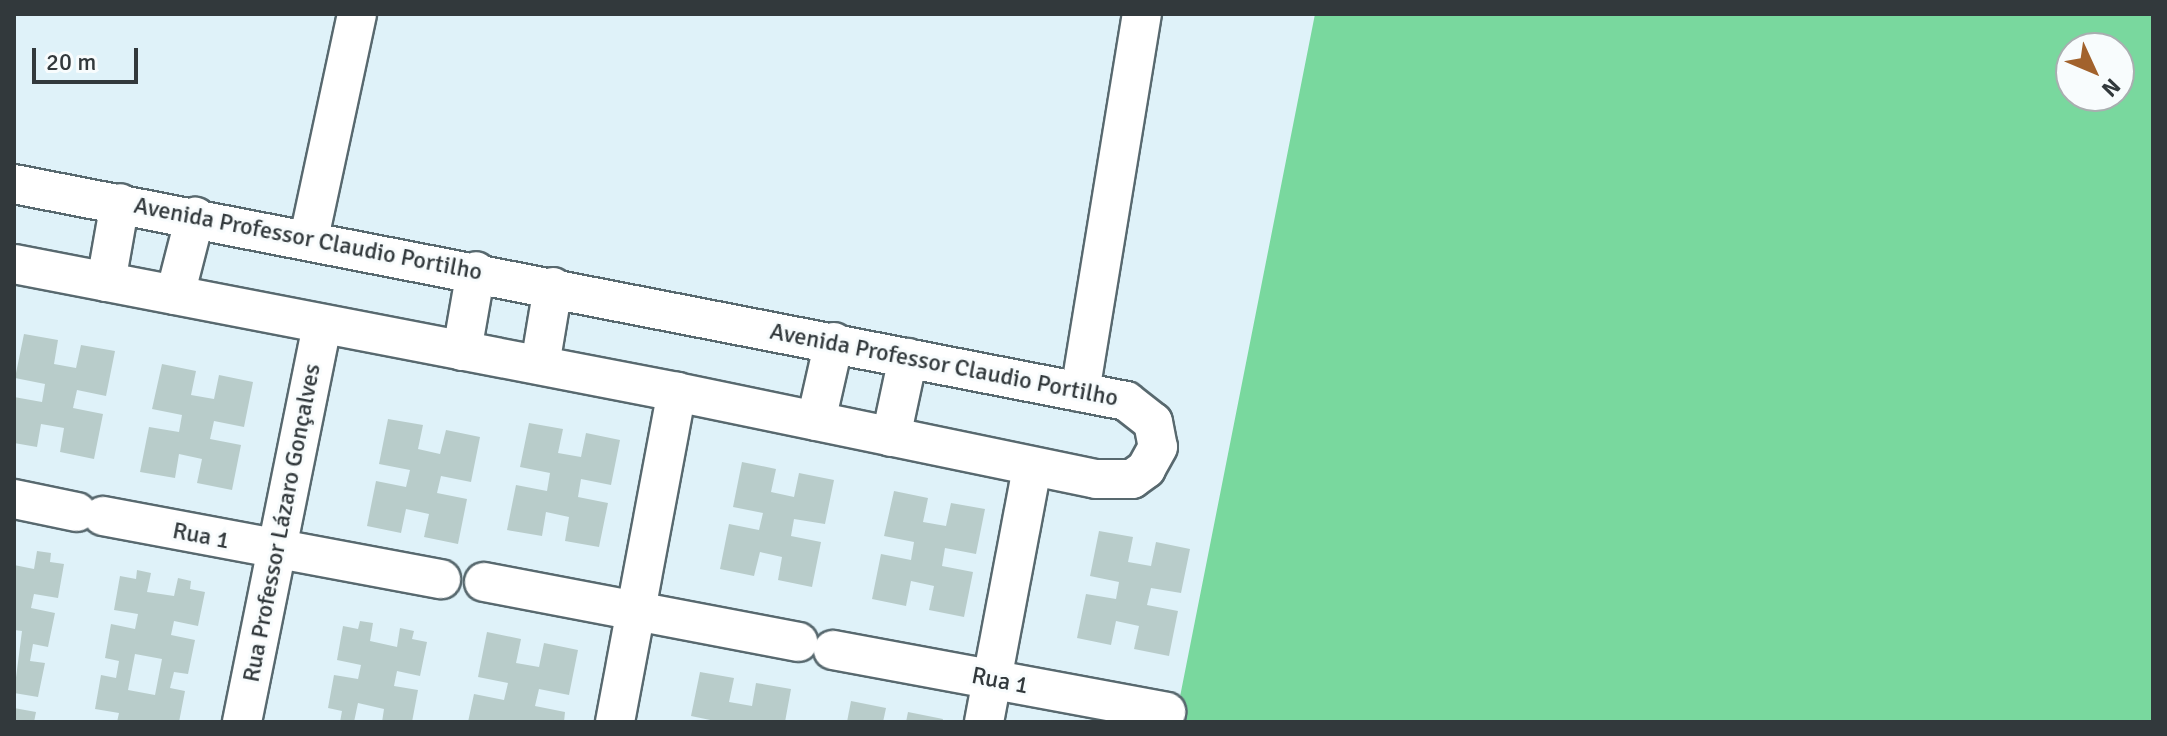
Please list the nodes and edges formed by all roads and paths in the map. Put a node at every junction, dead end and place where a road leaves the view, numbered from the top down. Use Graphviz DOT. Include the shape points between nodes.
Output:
graph roads {
  1 [pos="357,14"];
  2 [pos="1142,14"];
  3 [pos="14,184"];
  4 [pos="120,203"];
  5 [pos="195,217"];
  6 [pos="309,238"];
  7 [pos="14,264"];
  8 [pos="476,271"];
  9 [pos="106,282"];
  10 [pos="553,287"];
  11 [pos="175,295"];
  12 [pos="322,324"];
  13 [pos="834,342"];
  14 [pos="462,351"];
  15 [pos="908,358"];
  16 [pos="540,365"];
  17 [pos="677,392"];
  18 [pos="1080,392"];
  19 [pos="816,421"];
  20 [pos="891,437"];
  21 [pos="1032,467"];
  22 [pos="14,499"];
  23 [pos="276,550"];
  24 [pos="441,579"];
  25 [pos="484,582"];
  26 [pos="637,611"];
  27 [pos="992,680"];
  28 [pos="1166,712"];
  29 [pos="242,722"];
  30 [pos="615,722"];
  31 [pos="984,722"];
  1 -- 6 [label="street"];
  2 -- 18 [label="street"];
  3 -- 4 [label="street, Avenida Professor Claudio Portilho"];
  4 -- 5 [label="street, Avenida Professor Claudio Portilho"];
  4 -- 9 [label="street"];
  5 -- 6 [label="street, Avenida Professor Claudio Portilho"];
  5 -- 11 [label="street"];
  6 -- 8 [label="street, Avenida Professor Claudio Portilho"];
  7 -- 9 [label="street, Avenida Professor Claudio Portilho"];
  8 -- 10 [label="street, Avenida Professor Claudio Portilho"];
  8 -- 14 [label="street"];
  9 -- 11 [label="street, Avenida Professor Claudio Portilho"];
  10 -- 13 [label="street, Avenida Professor Claudio Portilho"];
  10 -- 16 [label="street"];
  11 -- 12 [label="street, Avenida Professor Claudio Portilho"];
  12 -- 14 [label="street, Avenida Professor Claudio Portilho"];
  12 -- 23 [label="street, Rua Professor Lázaro Gonçalves"];
  13 -- 15 [label="street, Avenida Professor Claudio Portilho"];
  13 -- 19 [label="street"];
  14 -- 16 [label="street, Avenida Professor Claudio Portilho"];
  15 -- 18 [label="street, Avenida Professor Claudio Portilho"];
  15 -- 20 [label="street"];
  16 -- 17 [label="street, Avenida Professor Claudio Portilho"];
  17 -- 19 [label="street, Avenida Professor Claudio Portilho"];
  17 -- 26 [label="street"];
  18 -- 21 [label="street, Avenida Professor Claudio Portilho" via="1142,409 1157,435 1154,458 1132,479 1117,481"];
  19 -- 20 [label="street, Avenida Professor Claudio Portilho"];
  20 -- 21 [label="street, Avenida Professor Claudio Portilho"];
  21 -- 27 [label="street"];
  22 -- 23 [label="street, Rua 1"];
  23 -- 24 [label="street, Rua 1"];
  23 -- 29 [label="street, Rua Professor Lázaro Gonçalves"];
  25 -- 26 [label="street, Rua 1"];
  26 -- 27 [label="street, Rua 1"];
  26 -- 30 [label="street"];
  27 -- 28 [label="street, Rua 1"];
  27 -- 31 [label="street"];
}
